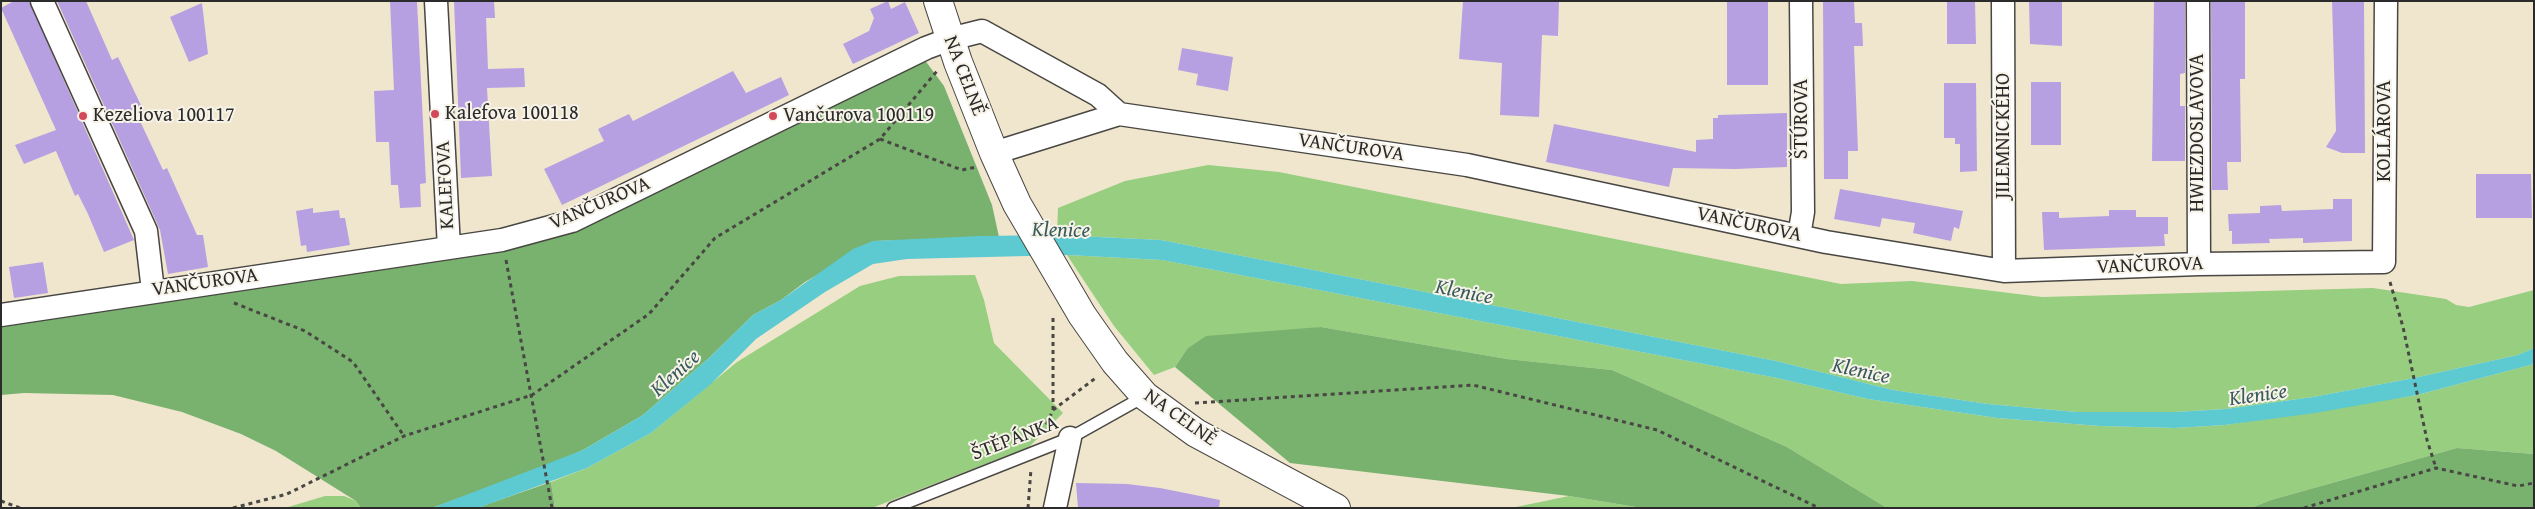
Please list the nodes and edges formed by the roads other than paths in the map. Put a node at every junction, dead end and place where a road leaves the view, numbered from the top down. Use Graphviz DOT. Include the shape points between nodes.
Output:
graph roads {
  1 [pos="42,1"];
  2 [pos="436,1"];
  3 [pos="938,1"];
  4 [pos="1801,1"];
  5 [pos="2003,1"];
  6 [pos="2198,1"];
  7 [pos="2386,1"];
  8 [pos="954,51"];
  9 [pos="1119,114"];
  10 [pos="988,159"];
  11 [pos="1798,236"];
  12 [pos="449,248"];
  13 [pos="2384,262"];
  14 [pos="2199,264"];
  15 [pos="2004,271"];
  16 [pos="153,291"];
  17 [pos="1,315"];
  18 [pos="1145,396"];
  19 [pos="1070,438"];
  20 [pos="893,508"];
  21 [pos="1055,508"];
  22 [pos="1336,508"];
  1 -- 16 [label="street" via="146,231"];
  2 -- 12 [label="street, KALEFOVA"];
  3 -- 8 [label="street, NA CELNĚ"];
  4 -- 11 [label="street, ŠTÚROVA" via="1803,212"];
  5 -- 15 [label="street, JILEMNICKÉHO"];
  6 -- 14 [label="street, HWIEZDOSLAVOVA"];
  7 -- 13 [label="street, KOLLÁROVA"];
  8 -- 9 [label="street, VANČUROVA" via="982,31 1098,95"];
  8 -- 10 [label="street, NA CELNĚ"];
  8 -- 12 [label="street, VANČUROVA" via="926,48 572,221 502,240"];
  9 -- 10 [label="street, VANČUROVA"];
  9 -- 11 [label="street, VANČUROVA" via="1467,165"];
  10 -- 18 [label="street, NA CELNĚ" via="1017,204 1058,295"];
  11 -- 15 [label="street, VANČUROVA"];
  12 -- 16 [label="street, VANČUROVA"];
  13 -- 14 [label="street, VANČUROVA"];
  14 -- 15 [label="street, VANČUROVA"];
  16 -- 17 [label="street, VANČUROVA"];
  18 -- 19 [label="lane, ŠTĚPÁNKA"];
  18 -- 22 [label="street, NA CELNĚ" via="1196,433"];
  19 -- 20 [label="lane, ŠTĚPÁNKA"];
  19 -- 21 [label="street"];
}
